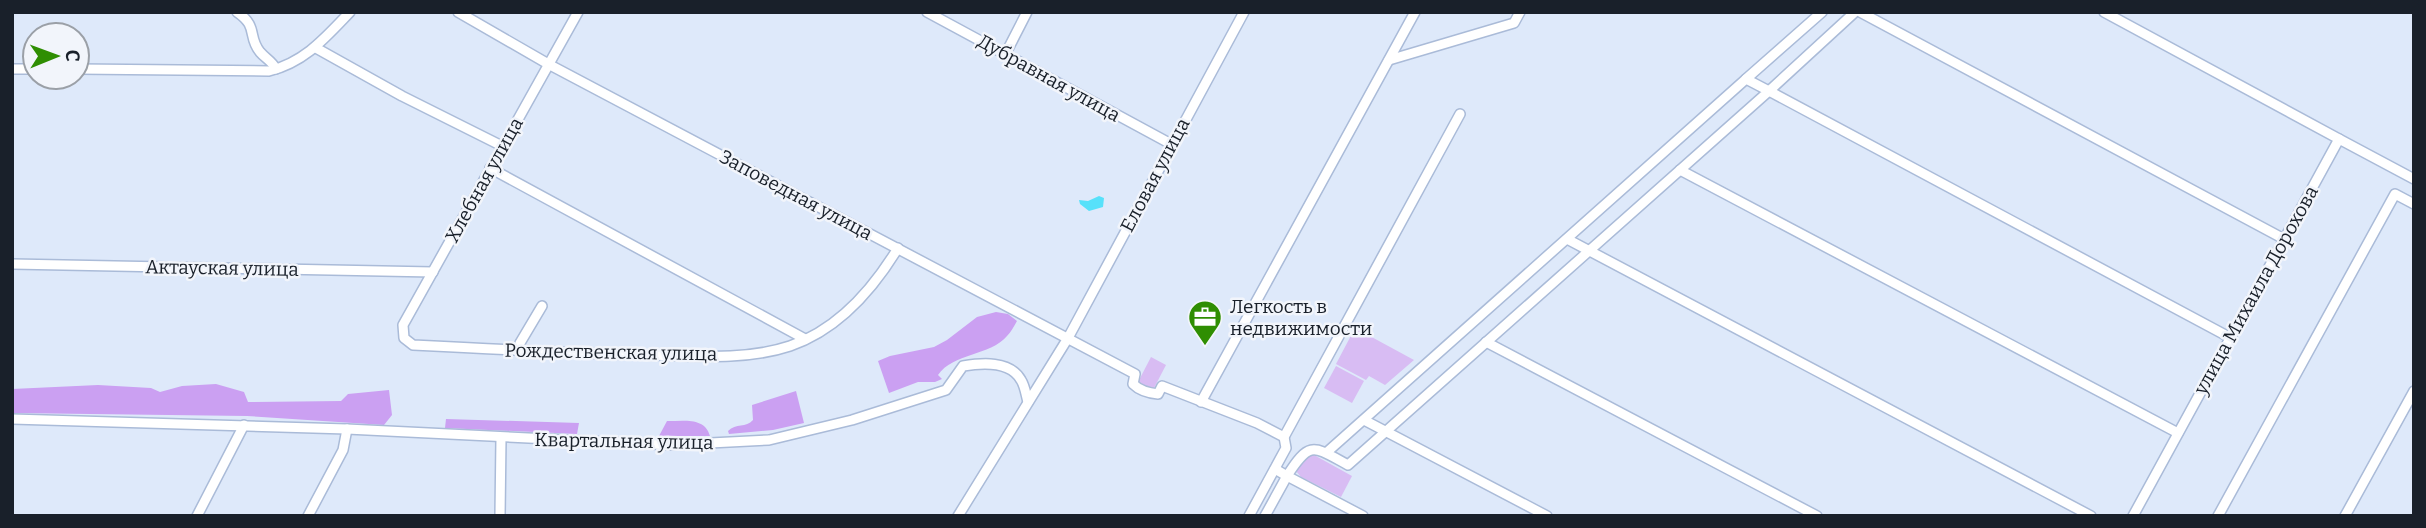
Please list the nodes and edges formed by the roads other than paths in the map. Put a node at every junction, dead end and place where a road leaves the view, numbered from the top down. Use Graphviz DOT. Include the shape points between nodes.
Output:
graph roads {
  1 [pos="237,12"];
  2 [pos="350,12"];
  3 [pos="458,12"];
  4 [pos="578,12"];
  5 [pos="927,12"];
  6 [pos="1027,12"];
  7 [pos="1244,12"];
  8 [pos="1415,12"];
  9 [pos="1520,12"];
  10 [pos="1822,12"];
  11 [pos="1858,12"];
  12 [pos="2104,12"];
  13 [pos="316,48"];
  14 [pos="1006,53"];
  15 [pos="1389,60"];
  16 [pos="550,65"];
  17 [pos="91,69"];
  18 [pos="276,69"];
  19 [pos="1746,79"];
  20 [pos="1769,92"];
  21 [pos="1460,114"];
  22 [pos="2339,139"];
  23 [pos="1171,144"];
  24 [pos="502,146"];
  25 [pos="490,169"];
  26 [pos="1680,170"];
  27 [pos="2414,179"];
  28 [pos="2414,204"];
  29 [pos="1567,239"];
  30 [pos="2284,239"];
  31 [pos="898,248"];
  32 [pos="1589,251"];
  33 [pos="12,264"];
  34 [pos="433,272"];
  35 [pos="542,306"];
  36 [pos="2230,337"];
  37 [pos="1068,338"];
  38 [pos="805,340"];
  39 [pos="1486,342"];
  40 [pos="413,345"];
  41 [pos="520,350"];
  42 [pos="2414,391"];
  43 [pos="1028,402"];
  44 [pos="1201,402"];
  45 [pos="12,419"];
  46 [pos="1364,420"];
  47 [pos="244,425"];
  48 [pos="347,429"];
  49 [pos="1387,432"];
  50 [pos="2178,433"];
  51 [pos="1284,437"];
  52 [pos="501,438"];
  53 [pos="1326,453"];
  54 [pos="1275,469"];
  55 [pos="1287,475"];
  56 [pos="197,516"];
  57 [pos="308,516"];
  58 [pos="500,516"];
  59 [pos="958,516"];
  60 [pos="1249,516"];
  61 [pos="1265,516"];
  62 [pos="1363,516"];
  63 [pos="1547,516"];
  64 [pos="1817,516"];
  65 [pos="2091,516"];
  66 [pos="2133,516"];
  67 [pos="2218,516"];
  68 [pos="2345,516"];
  1 -- 18 [label="street" via="248,19 254,43"];
  2 -- 13 [label="street"];
  3 -- 16 [label="street, Заповедная улица"];
  4 -- 16 [label="street, Хлебная улица"];
  5 -- 14 [label="street, Дубравная улица"];
  6 -- 14 [label="street"];
  7 -- 23 [label="street, Еловая улица"];
  8 -- 15 [label="street"];
  9 -- 15 [label="street" via="1514,23"];
  10 -- 19 [label="street"];
  11 -- 20 [label="street"];
  11 -- 30 [label="street"];
  12 -- 22 [label="street"];
  13 -- 18 [label="street"];
  13 -- 24 [label="street"];
  14 -- 23 [label="street, Дубравная улица"];
  15 -- 44 [label="street"];
  16 -- 24 [label="street, Хлебная улица"];
  16 -- 31 [label="street, Заповедная улица"];
  17 -- 18 [label="street"];
  19 -- 20 [label="street"];
  19 -- 29 [label="street"];
  20 -- 26 [label="street"];
  20 -- 36 [label="street"];
  21 -- 51 [label="street"];
  22 -- 27 [label="street"];
  22 -- 30 [label="street, улица Михаила Дорохова"];
  23 -- 37 [label="street, Еловая улица"];
  24 -- 25 [label="street, Хлебная улица"];
  25 -- 34 [label="street, Хлебная улица"];
  25 -- 38 [label="street"];
  26 -- 32 [label="street"];
  26 -- 50 [label="street"];
  28 -- 67 [label="street" via="2395,194"];
  29 -- 32 [label="street"];
  29 -- 46 [label="street"];
  30 -- 36 [label="street, улица Михаила Дорохова"];
  31 -- 37 [label="street, Заповедная улица"];
  31 -- 38 [label="street, Рождественская улица" via="879,279 857,302"];
  32 -- 39 [label="street"];
  32 -- 65 [label="street"];
  33 -- 34 [label="street, Актауская улица"];
  34 -- 40 [label="street, Хлебная улица" via="403,325 404,338"];
  35 -- 41 [label="street"];
  36 -- 50 [label="street, улица Михаила Дорохова"];
  37 -- 43 [label="street, Еловая улица"];
  37 -- 44 [label="street, Заповедная улица" via="1135,374 1133,384 1148,393 1157,394 1162,386"];
  38 -- 41 [label="street, Рождественская улица" via="768,352 693,356"];
  39 -- 49 [label="street"];
  39 -- 64 [label="street"];
  40 -- 41 [label="street, Рождественская улица"];
  42 -- 68 [label="street"];
  43 -- 52 [label="street, Квартальная улица" via="1021,378 1009,368 982,363 963,366 946,390 769,440 671,445"];
  43 -- 59 [label="street, Еловая улица"];
  44 -- 51 [label="street"];
  45 -- 47 [label="street"];
  46 -- 49 [label="street"];
  46 -- 53 [label="street"];
  47 -- 48 [label="street"];
  47 -- 56 [label="street"];
  48 -- 52 [label="street, Квартальная улица"];
  48 -- 57 [label="street" via="342,450"];
  49 -- 53 [label="street" via="1348,465"];
  49 -- 63 [label="street"];
  50 -- 66 [label="street, улица Михаила Дорохова"];
  51 -- 54 [label="street" via="1286,448"];
  52 -- 58 [label="street"];
  53 -- 55 [label="street" via="1307,449"];
  54 -- 55 [label="street"];
  54 -- 60 [label="street"];
  55 -- 61 [label="street"];
  55 -- 62 [label="street"];
}
